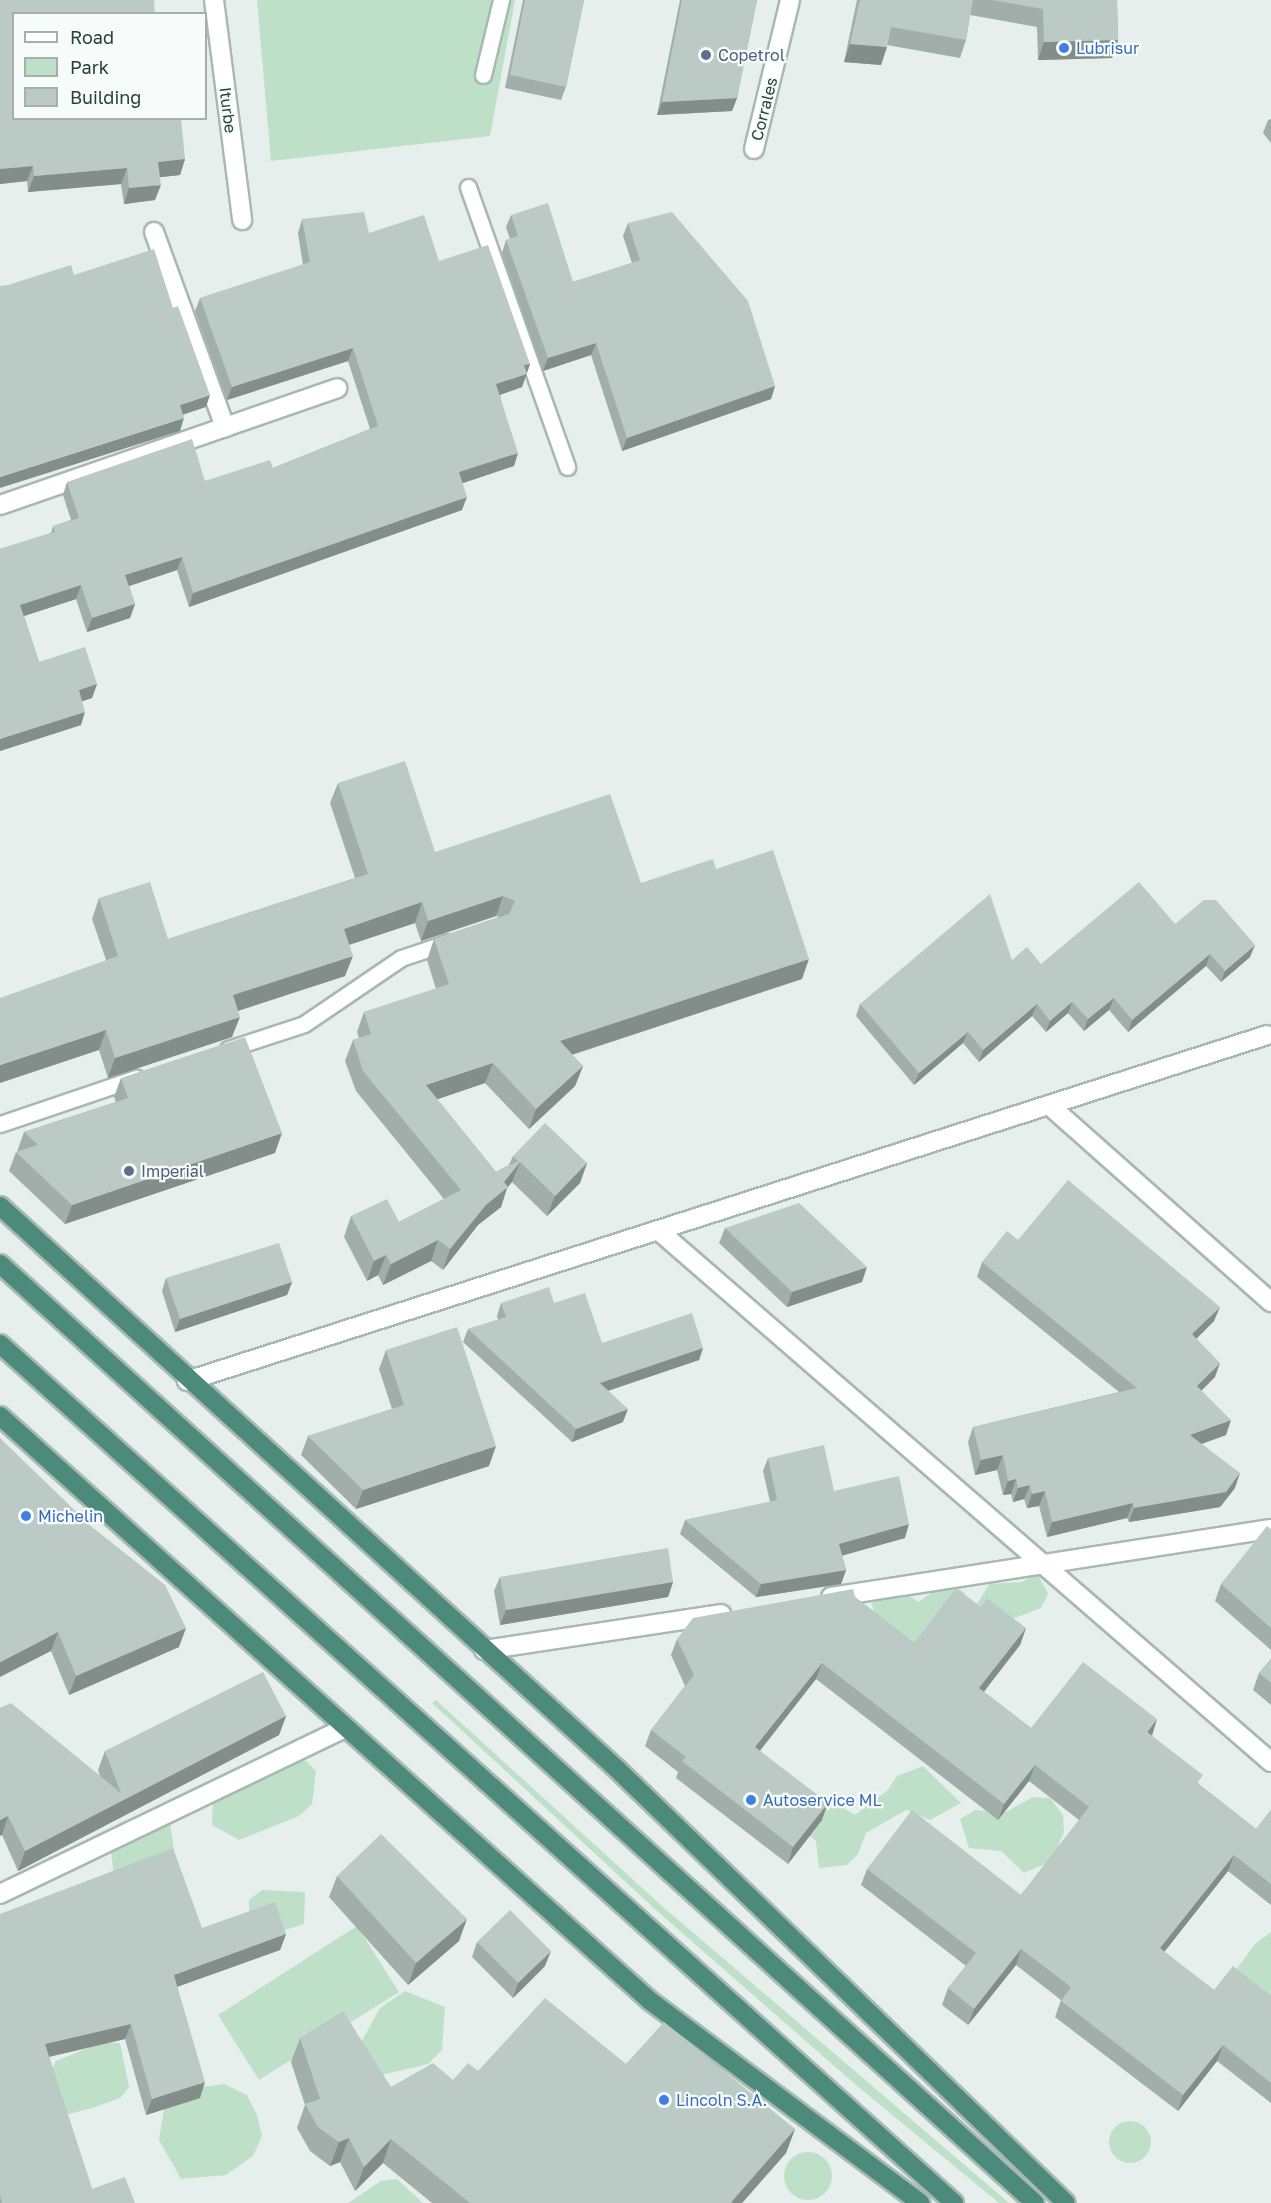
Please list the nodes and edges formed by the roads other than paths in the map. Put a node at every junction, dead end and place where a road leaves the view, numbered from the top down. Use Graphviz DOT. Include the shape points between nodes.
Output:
graph roads {
  1 [pos="214,0"];
  2 [pos="501,0"];
  3 [pos="790,0"];
  4 [pos="483,75"];
  5 [pos="754,149"];
  6 [pos="468,187"];
  7 [pos="242,220"];
  8 [pos="154,232"];
  9 [pos="337,388"];
  10 [pos="225,427"];
  11 [pos="567,467"];
  12 [pos="0,505"];
  13 [pos="467,936"];
  14 [pos="1267,1035"];
  15 [pos="214,1053"];
  16 [pos="157,1071"];
  17 [pos="1049,1105"];
  18 [pos="0,1124"];
  19 [pos="0,1206"];
  20 [pos="659,1231"];
  21 [pos="0,1264"];
  22 [pos="1271,1302"];
  23 [pos="0,1344"];
  24 [pos="187,1382"];
  25 [pos="0,1416"];
  26 [pos="1271,1529"];
  27 [pos="1038,1566"];
  28 [pos="814,1599"];
  29 [pos="743,1610"];
  30 [pos="484,1650"];
  31 [pos="345,1728"];
  32 [pos="1271,1762"];
  33 [pos="0,1894"];
  34 [pos="920,2203"];
  35 [pos="954,2203"];
  36 [pos="1035,2203"];
  37 [pos="1066,2203"];
  1 -- 7 [label="street, Iturbe"];
  2 -- 4 [label="lane"];
  3 -- 5 [label="street, Corrales"];
  6 -- 11 [label="lane"];
  8 -- 10 [label="street"];
  9 -- 10 [label="street"];
  10 -- 12 [label="street"];
  13 -- 15 [label="lane" via="401,958 304,1024"];
  14 -- 17 [label="street"];
  16 -- 18 [label="lane"];
  17 -- 20 [label="street"];
  17 -- 22 [label="street"];
  19 -- 24 [label="highway"];
  20 -- 24 [label="street"];
  20 -- 27 [label="street"];
  21 -- 36 [label="highway"];
  23 -- 35 [label="highway"];
  24 -- 30 [label="highway"];
  25 -- 31 [label="highway"];
  26 -- 27 [label="street"];
  27 -- 28 [label="street"];
  27 -- 32 [label="street"];
  29 -- 30 [label="street"];
  30 -- 37 [label="highway" via="790,1932"];
  31 -- 33 [label="street"];
  31 -- 34 [label="highway" via="650,2000"];
}
